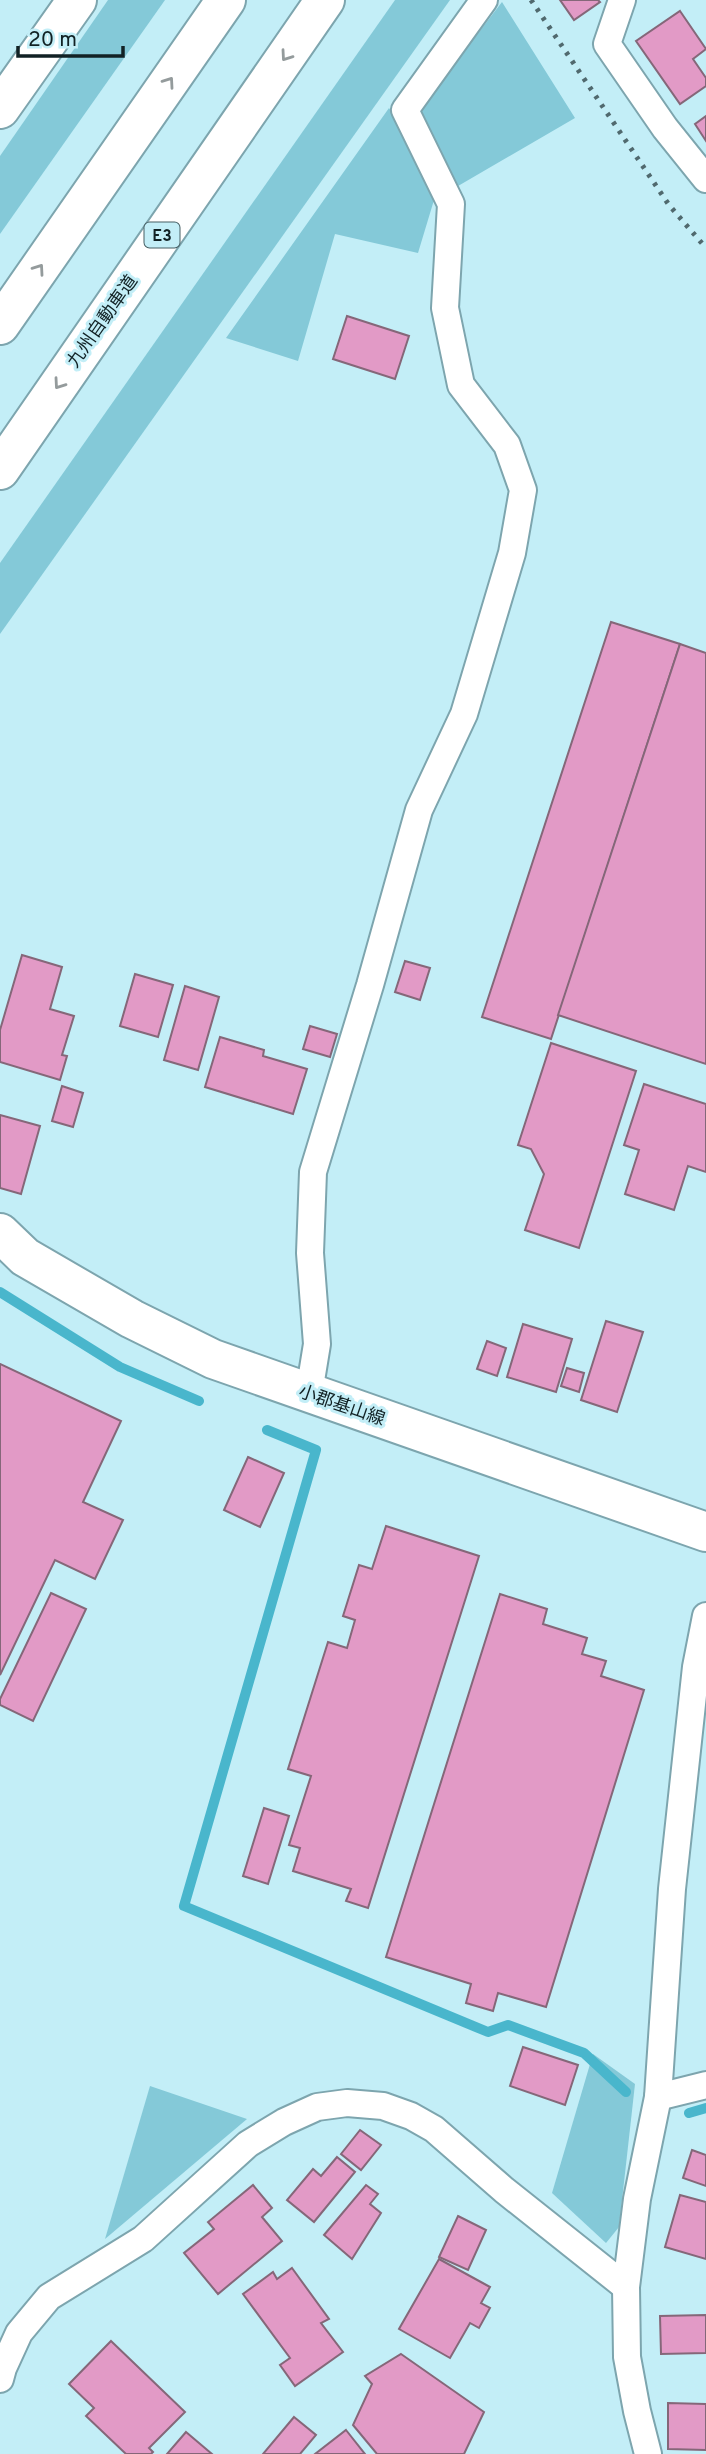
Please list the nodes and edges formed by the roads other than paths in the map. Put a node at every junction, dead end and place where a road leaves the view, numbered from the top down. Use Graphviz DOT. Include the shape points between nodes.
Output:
graph roads {
  1 [pos="77,0"];
  2 [pos="226,0"];
  3 [pos="325,0"];
  4 [pos="484,0"];
  5 [pos="622,0"];
  6 [pos="0,109"];
  7 [pos="706,179"];
  8 [pos="0,325"];
  9 [pos="0,470"];
  10 [pos="0,1233"];
  11 [pos="309,1393"];
  12 [pos="706,1532"];
  13 [pos="706,1616"];
  14 [pos="706,2085"];
  15 [pos="658,2097"];
  16 [pos="626,2287"];
  17 [pos="0,2379"];
  18 [pos="648,2454"];
  1 -- 6 [label="main road"];
  8 -- 2 [label="main road, one-way"];
  3 -- 9 [label="main road, 九州自動車道 / E3, one-way"];
  4 -- 11 [label="street" via="405,110 451,204 445,308 461,385 507,445 523,490 512,553 464,714 419,810 313,1172 310,1253 317,1344"];
  5 -- 7 [label="street" via="607,44"];
  10 -- 11 [label="main road, 小郡基山線" via="25,1256 132,1319 213,1359"];
  11 -- 12 [label="main road, 小郡基山線"];
  13 -- 15 [label="street" via="696,1667 673,1889"];
  14 -- 15 [label="street"];
  15 -- 16 [label="street" via="637,2199"];
  16 -- 17 [label="street" via="434,2129 383,2106 347,2103 317,2107 248,2144 143,2239 48,2297 19,2333"];
  16 -- 18 [label="street" via="627,2357"];
}
